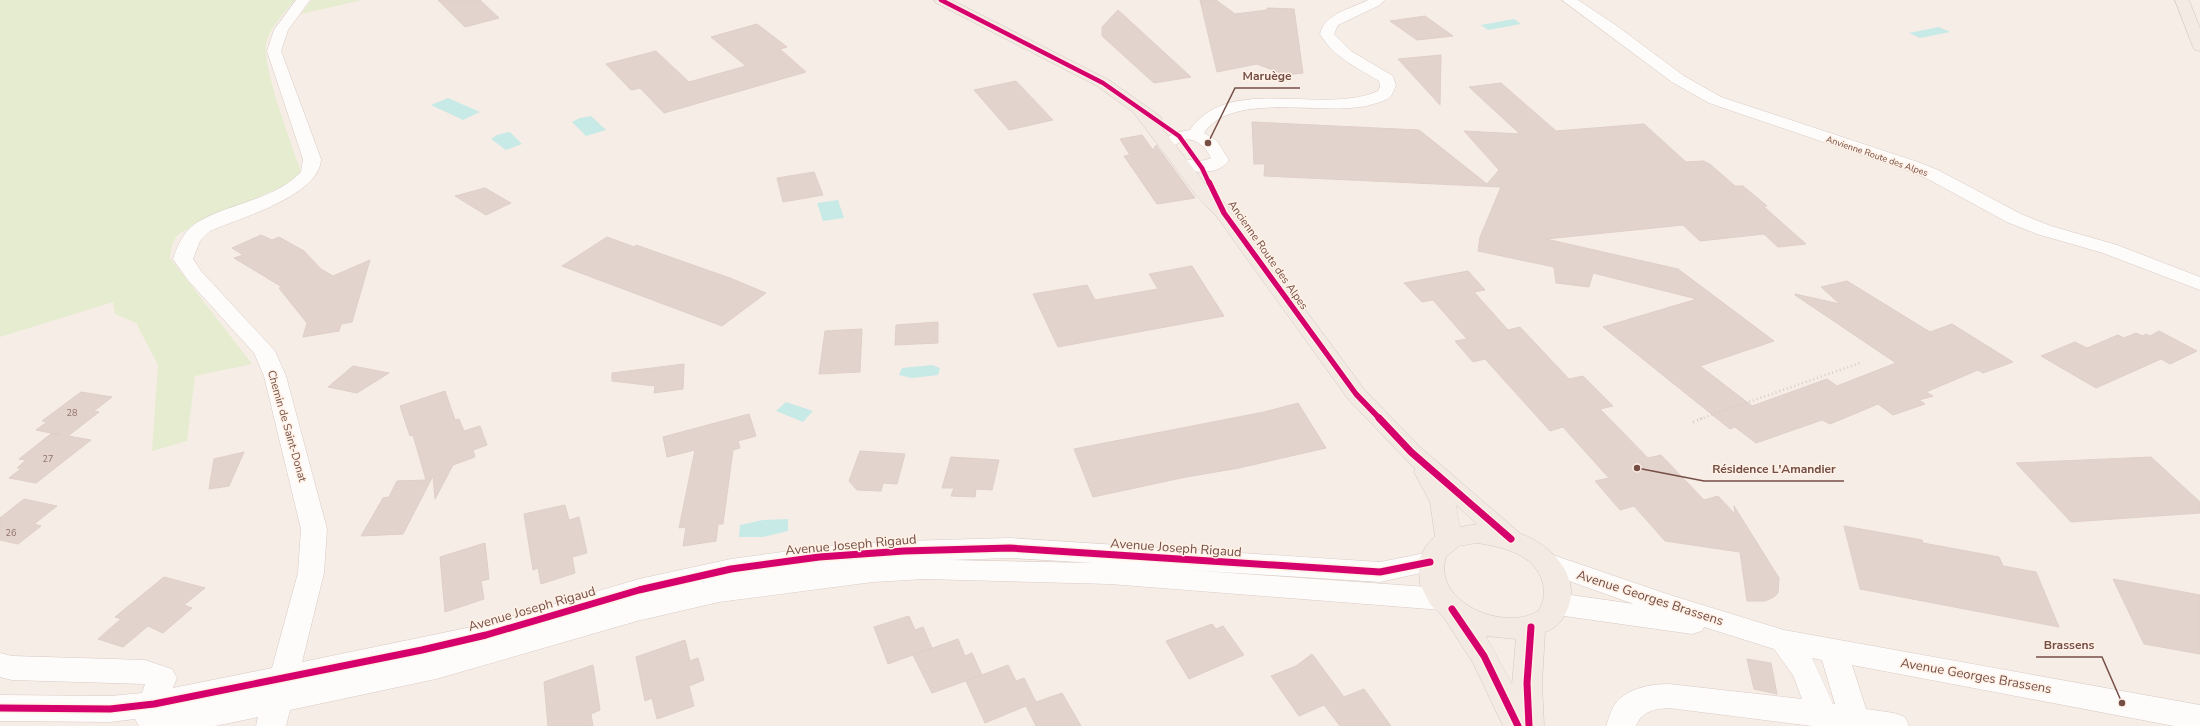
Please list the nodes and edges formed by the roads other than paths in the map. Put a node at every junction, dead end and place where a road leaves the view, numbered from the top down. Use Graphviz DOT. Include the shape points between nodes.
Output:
graph roads {
  1 [pos="303,0"];
  2 [pos="941,0"];
  3 [pos="1378,0"];
  4 [pos="1569,0"];
  5 [pos="2182,0"];
  6 [pos="2200,47"];
  7 [pos="1180,139"];
  8 [pos="1182,164"];
  9 [pos="1202,168"];
  10 [pos="1224,213"];
  11 [pos="2200,284"];
  12 [pos="1411,452"];
  13 [pos="1510,539"];
  14 [pos="1449,540"];
  15 [pos="1430,562"];
  16 [pos="1547,563"];
  17 [pos="1447,604"];
  18 [pos="1557,604"];
  19 [pos="1531,626"];
  20 [pos="1753,631"];
  21 [pos="1784,641"];
  22 [pos="1833,650"];
  23 [pos="0,665"];
  24 [pos="278,701"];
  25 [pos="0,708"];
  26 [pos="1823,715"];
  27 [pos="2200,718"];
  28 [pos="151,719"];
  29 [pos="1855,721"];
  30 [pos="185,723"];
  31 [pos="1518,726"];
  32 [pos="1529,726"];
  33 [pos="1621,726"];
  34 [pos="1894,726"];
  1 -- 24 [label="street, Chemin de Saint-Donat" via="283,25 276,38 274,51 312,159 312,168 306,178 292,187 203,227 193,235 183,259 194,275 264,351 275,376 310,510 314,529 311,573"];
  2 -- 7 [label="main road, Ancienne Route des Alpes" via="1103,83"];
  3 -- 7 [label="street" via="1330,24 1327,34 1332,45 1342,53 1387,79 1388,86 1384,94 1373,100 1351,104 1236,106 1206,117 1198,127"];
  4 -- 11 [label="street, Anvienne Route des Alpes" via="1678,79 1715,100 1912,166 2014,218 2044,230 2110,249"];
  5 -- 6 [label="main road"];
  7 -- 8 [label="main road, Ancienne Route des Alpes"];
  7 -- 9 [label="main road, Ancienne Route des Alpes"];
  8 -- 9 [label="street"];
  8 -- 10 [label="main road, Ancienne Route des Alpes" via="1201,190"];
  9 -- 10 [label="main road, Ancienne Route des Alpes"];
  10 -- 12 [label="main road, Ancienne Route des Alpes" via="1356,394"];
  12 -- 13 [label="main road, Ancienne Route des Alpes"];
  12 -- 14 [label="main road, Ancienne Route des Alpes" via="1441,497"];
  13 -- 14 [label="main road" via="1478,533"];
  13 -- 16 [label="main road" via="1531,549"];
  14 -- 15 [label="main road" via="1437,549"];
  15 -- 17 [label="main road" via="1431,581"];
  15 -- 24 [label="street, Avenue Joseph Rigaud" via="1380,572 1010,548 851,553 731,569 610,598 479,636"];
  16 -- 18 [label="main road" via="1558,584"];
  16 -- 20 [label="street, Avenue Georges Brassens"];
  17 -- 19 [label="main road" via="1483,625 1505,630"];
  17 -- 24 [label="street" via="1110,574 925,569 873,572 719,591 616,615 436,667"];
  17 -- 31 [label="main road" via="1484,656"];
  18 -- 19 [label="main road" via="1548,618"];
  18 -- 20 [label="street, Avenue Georges Brassens"];
  19 -- 32 [label="main road" via="1527,683"];
  20 -- 21 [label="street, Avenue Georges Brassens"];
  21 -- 22 [label="street, Avenue Georges Brassens"];
  21 -- 26 [label="street" via="1805,670"];
  22 -- 27 [label="street, Avenue Georges Brassens"];
  22 -- 29 [label="street"];
  23 -- 28 [label="street" via="12,668 145,672 162,678"];
  24 -- 28 [label="street"];
  24 -- 30 [label="street"];
  25 -- 28 [label="street" via="110,709"];
  26 -- 29 [label="street"];
  26 -- 33 [label="street" via="1654,696 1626,711"];
  28 -- 30 [label="street"];
  29 -- 34 [label="street"];
}
